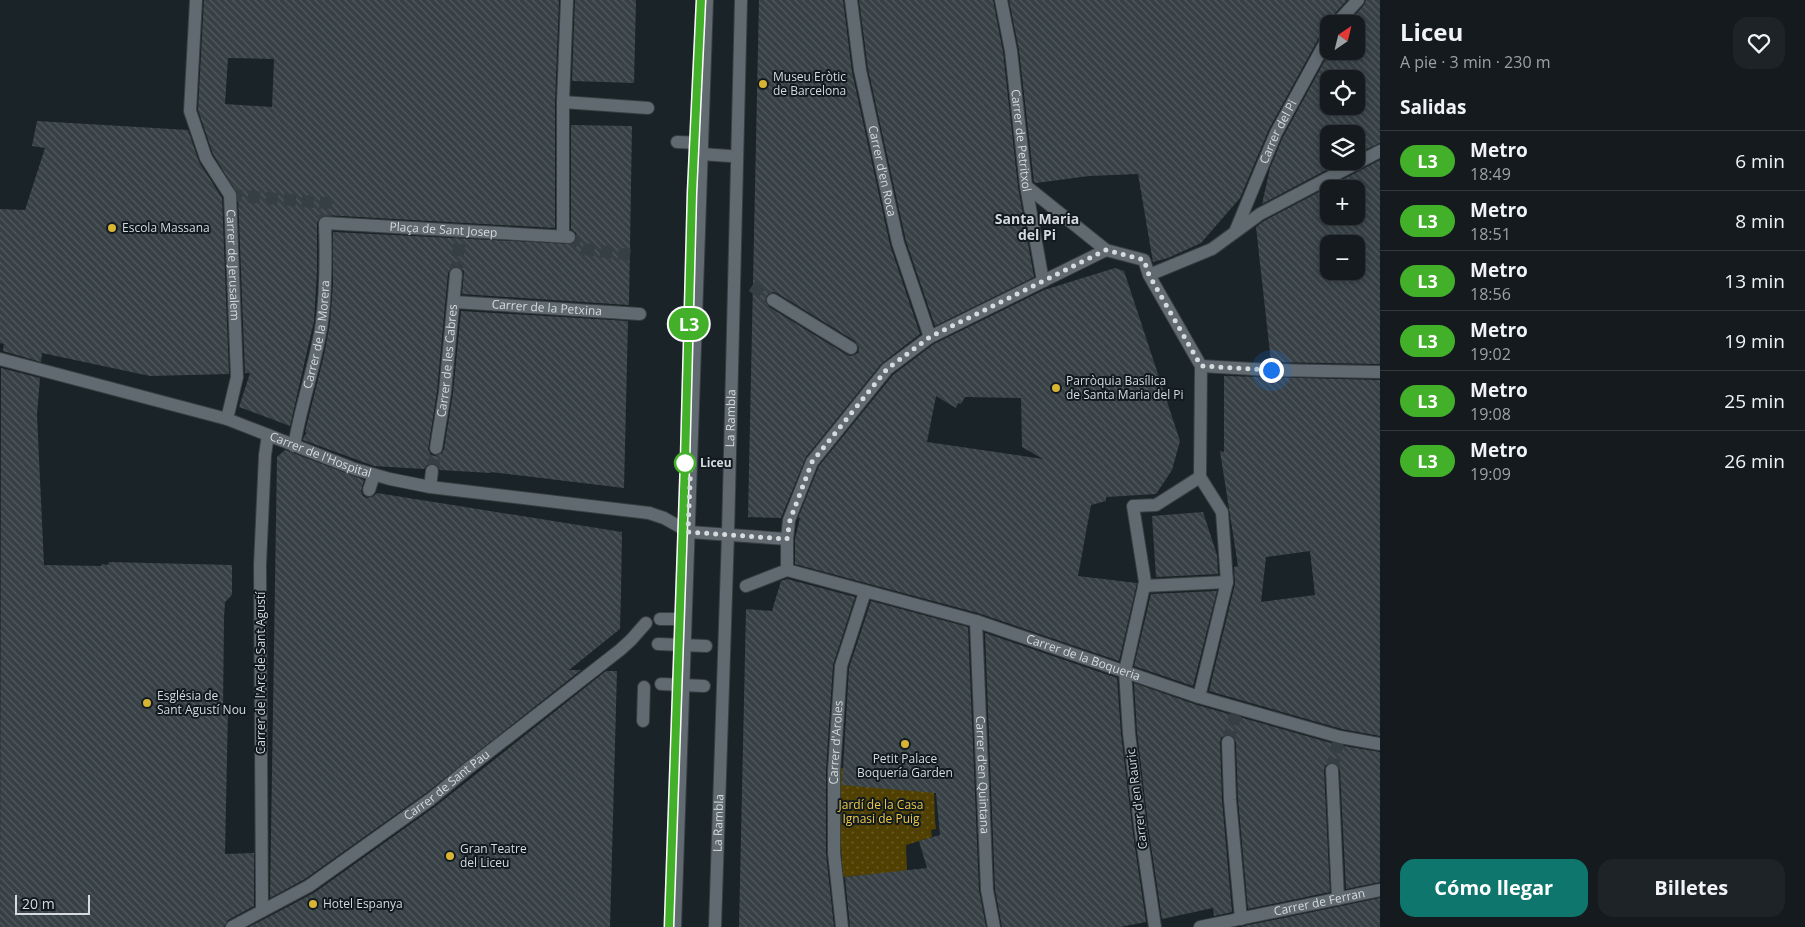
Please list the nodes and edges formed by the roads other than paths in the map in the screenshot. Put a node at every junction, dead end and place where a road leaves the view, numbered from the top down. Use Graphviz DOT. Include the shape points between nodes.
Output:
graph roads {
  1 [pos="196,0"];
  2 [pos="567,0"];
  3 [pos="707,0"];
  4 [pos="741,0"];
  5 [pos="851,0"];
  6 [pos="1002,0"];
  7 [pos="1358,0"];
  8 [pos="1344,15"];
  9 [pos="1320,52"];
  10 [pos="563,102"];
  11 [pos="648,108"];
  12 [pos="676,142"];
  13 [pos="701,149"];
  14 [pos="1380,151"];
  15 [pos="730,156"];
  16 [pos="1026,186"];
  17 [pos="325,223"];
  18 [pos="1235,233"];
  19 [pos="1106,250"];
  20 [pos="456,274"];
  21 [pos="1149,275"];
  22 [pos="1043,281"];
  23 [pos="773,300"];
  24 [pos="455,302"];
  25 [pos="640,314"];
  26 [pos="930,337"];
  27 [pos="851,348"];
  28 [pos="0,359"];
  29 [pos="1201,366"];
  30 [pos="1380,372"];
  31 [pos="227,419"];
  32 [pos="268,435"];
  33 [pos="294,446"];
  34 [pos="436,448"];
  35 [pos="432,471"];
  36 [pos="374,475"];
  37 [pos="1200,477"];
  38 [pos="430,487"];
  39 [pos="369,490"];
  40 [pos="688,532"];
  41 [pos="723,534"];
  42 [pos="787,539"];
  43 [pos="787,570"];
  44 [pos="1227,582"];
  45 [pos="1144,584"];
  46 [pos="746,586"];
  47 [pos="865,592"];
  48 [pos="660,619"];
  49 [pos="685,619"];
  50 [pos="976,621"];
  51 [pos="646,623"];
  52 [pos="658,644"];
  53 [pos="684,644"];
  54 [pos="706,646"];
  55 [pos="1125,671"];
  56 [pos="660,684"];
  57 [pos="683,685"];
  58 [pos="704,686"];
  59 [pos="644,687"];
  60 [pos="1199,697"];
  61 [pos="642,721"];
  62 [pos="1228,742"];
  63 [pos="1380,744"];
  64 [pos="1332,770"];
  65 [pos="1380,890"];
  66 [pos="1338,899"];
  67 [pos="262,912"];
  68 [pos="1241,919"];
  69 [pos="232,927"];
  70 [pos="675,927"];
  71 [pos="715,927"];
  72 [pos="842,927"];
  73 [pos="994,927"];
  74 [pos="1155,927"];
  75 [pos="1200,927"];
  1 -- 31 [label="street, Carrer de Jerusalem" via="190,111 206,158 230,195 237,377"];
  2 -- 10 [label="street, Plaça de Sant Josep"];
  3 -- 13 [label="street"];
  4 -- 41 [label="street, La Rambla"];
  5 -- 26 [label="street, Carrer d'en Roca" via="860,70 898,242"];
  6 -- 16 [label="street, Carrer de Petritxol"];
  7 -- 8 [label="street"];
  9 -- 18 [label="street, Carrer del Pi" via="1276,132"];
  10 -- 11 [label="street"];
  10 -- 17 [label="street, Plaça de Sant Josep" via="566,236"];
  12 -- 13 [label="street"];
  13 -- 15 [label="street"];
  13 -- 40 [label="street"];
  14 -- 18 [label="street" via="1260,214"];
  16 -- 19 [label="street"];
  16 -- 22 [label="street, Carrer de Petritxol"];
  17 -- 33 [label="street, Carrer de la Morera" via="322,323"];
  18 -- 21 [label="street" via="1212,250"];
  19 -- 21 [label="street" via="1144,260"];
  19 -- 22 [label="street"];
  20 -- 24 [label="street, Carrer de les Cabres"];
  21 -- 29 [label="street"];
  22 -- 26 [label="street"];
  23 -- 27 [label="street"];
  24 -- 25 [label="street, Carrer de la Petxina"];
  24 -- 34 [label="street, Carrer de les Cabres"];
  26 -- 42 [label="street" via="887,369 812,462 790,520"];
  28 -- 31 [label="street, Carrer de l'Hospital"];
  29 -- 30 [label="street"];
  29 -- 37 [label="street"];
  31 -- 32 [label="street, Carrer de l'Hospital"];
  32 -- 33 [label="street, Carrer de l'Hospital"];
  32 -- 67 [label="street, Carrer de l'Arc de Sant Agustí" via="260,565"];
  33 -- 36 [label="street, Carrer de l'Hospital"];
  35 -- 38 [label="street"];
  36 -- 38 [label="street, Carrer de l'Hospital"];
  36 -- 39 [label="street"];
  37 -- 44 [label="street" via="1222,512"];
  37 -- 45 [label="street" via="1156,505 1133,506"];
  38 -- 40 [label="street, Carrer de l'Hospital" via="649,512"];
  40 -- 41 [label="street"];
  40 -- 49 [label="street"];
  41 -- 42 [label="street"];
  41 -- 71 [label="street, La Rambla"];
  42 -- 43 [label="street"];
  43 -- 46 [label="street"];
  43 -- 47 [label="street, Carrer de la Boqueria"];
  44 -- 45 [label="street"];
  44 -- 60 [label="street"];
  45 -- 55 [label="street, Carrer d'en Rauric"];
  47 -- 50 [label="street, Carrer de la Boqueria"];
  47 -- 72 [label="street, Carrer d'Aroles" via="841,666 834,771 834,853"];
  48 -- 49 [label="street"];
  49 -- 53 [label="street"];
  50 -- 55 [label="street, Carrer de la Boqueria"];
  50 -- 73 [label="street, Carrer d'en Quintana" via="987,890"];
  51 -- 67 [label="street, Carrer de Sant Pau" via="631,640 431,799 309,886"];
  52 -- 53 [label="street"];
  53 -- 54 [label="street"];
  53 -- 57 [label="street"];
  55 -- 60 [label="street, Carrer de la Boqueria"];
  55 -- 74 [label="street, Carrer d'en Rauric" via="1129,733"];
  56 -- 57 [label="street"];
  57 -- 58 [label="street"];
  57 -- 70 [label="street"];
  59 -- 61 [label="street"];
  60 -- 63 [label="street, Carrer de la Boqueria" via="1339,740"];
  62 -- 68 [label="street"];
  64 -- 66 [label="street"];
  65 -- 66 [label="street, Carrer de Ferran"];
  66 -- 68 [label="street, Carrer de Ferran"];
  67 -- 69 [label="street, Carrer de Sant Pau"];
  68 -- 75 [label="street, Carrer de Ferran"];
}
